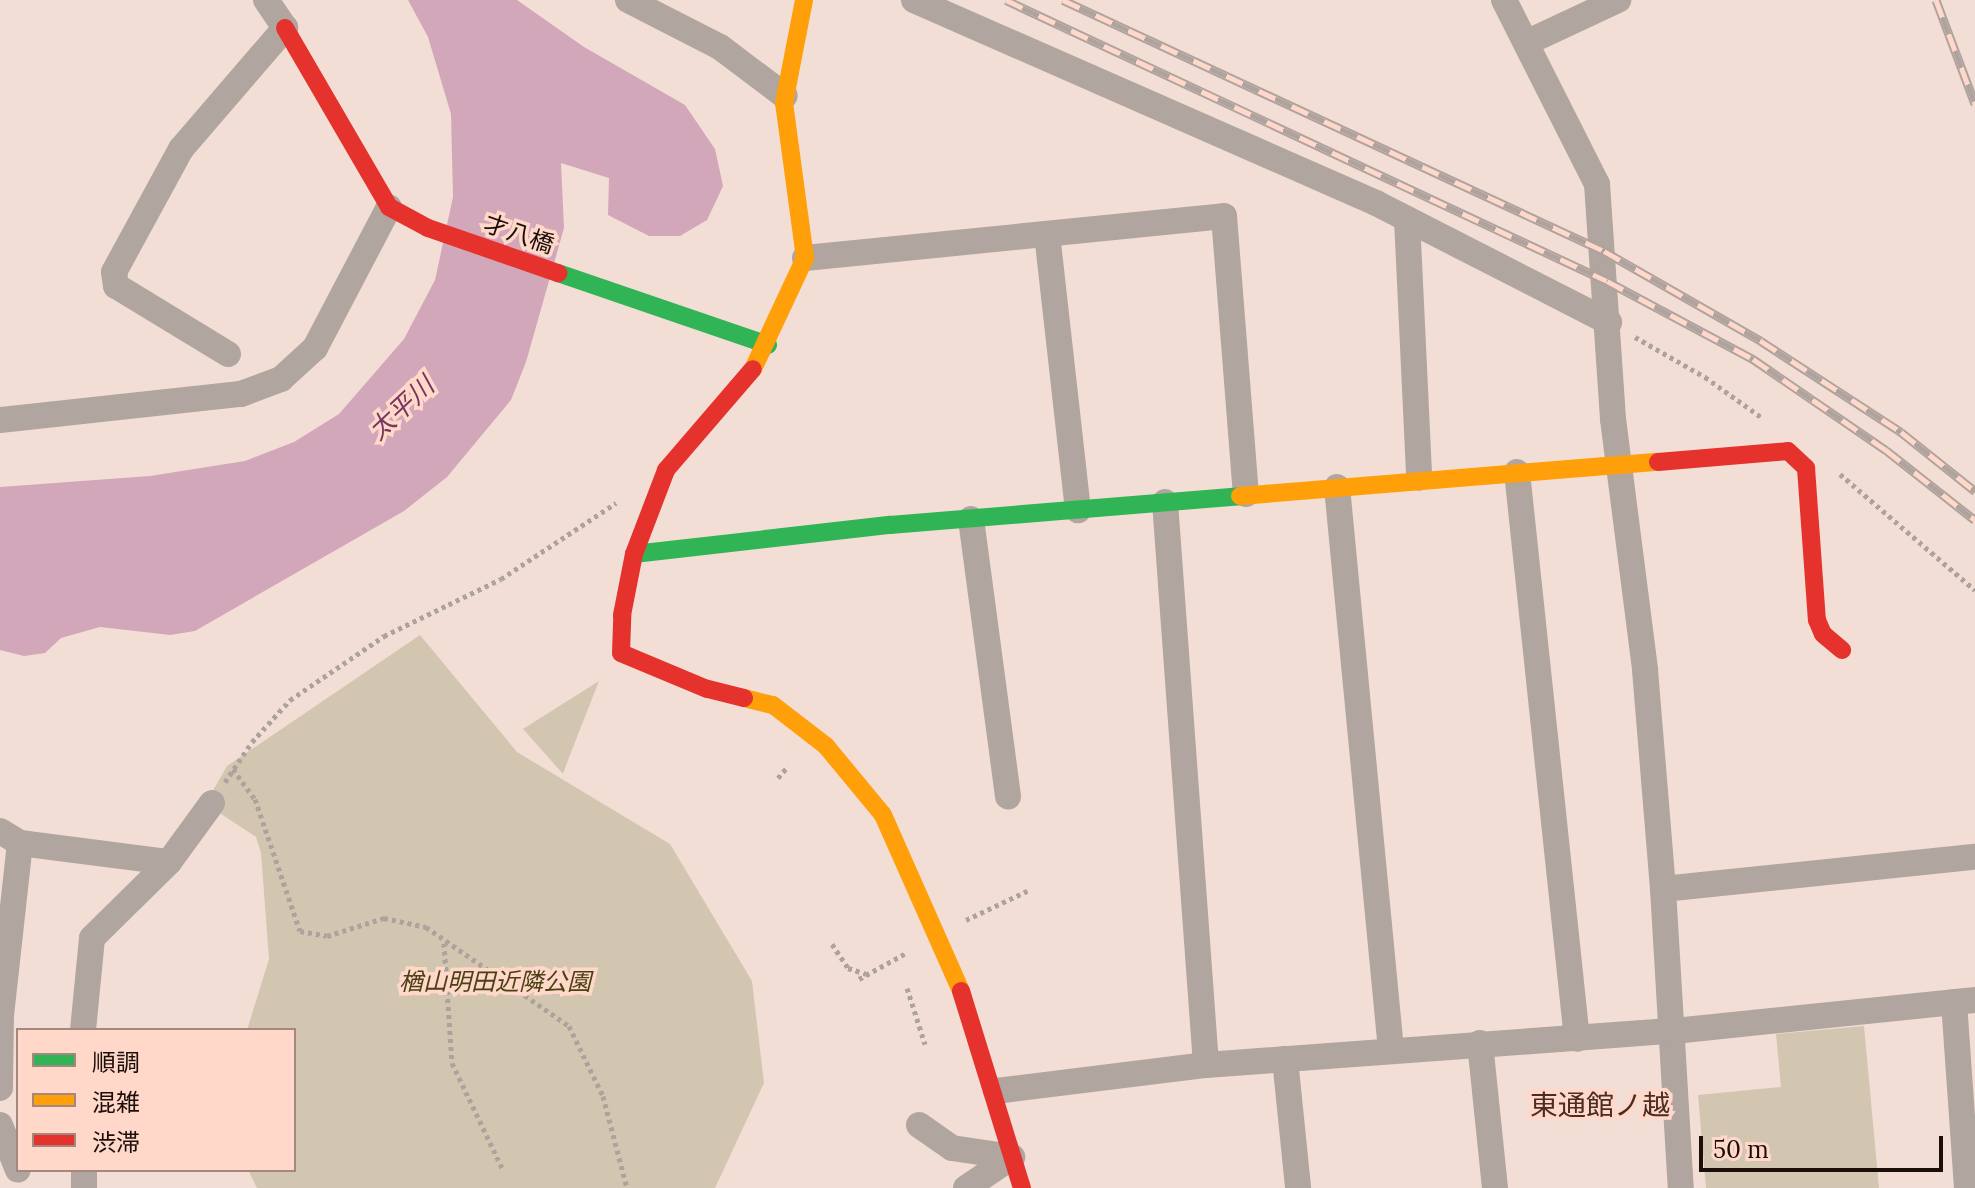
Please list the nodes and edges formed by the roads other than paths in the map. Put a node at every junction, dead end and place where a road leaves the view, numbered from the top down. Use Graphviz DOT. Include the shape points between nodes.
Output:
graph roads {
  1 [pos="266,0"];
  2 [pos="628,0"];
  3 [pos="804,0"];
  4 [pos="914,0"];
  5 [pos="1504,0"];
  6 [pos="1618,0"];
  7 [pos="285,28"];
  8 [pos="1526,43"];
  9 [pos="785,96"];
  10 [pos="396,211"];
  11 [pos="1407,219"];
  12 [pos="1047,234"];
  13 [pos="805,258"];
  14 [pos="1609,322"];
  15 [pos="768,345"];
  16 [pos="228,354"];
  17 [pos="0,420"];
  18 [pos="1619,462"];
  19 [pos="1517,472"];
  20 [pos="1419,478"];
  21 [pos="1337,487"];
  22 [pos="1246,494"];
  23 [pos="1165,502"];
  24 [pos="1078,510"];
  25 [pos="971,519"];
  26 [pos="634,554"];
  27 [pos="1842,650"];
  28 [pos="1008,797"];
  29 [pos="212,803"];
  30 [pos="10,837"];
  31 [pos="1975,857"];
  32 [pos="169,862"];
  33 [pos="1663,889"];
  34 [pos="1965,1001"];
  35 [pos="83,1028"];
  36 [pos="1674,1031"];
  37 [pos="1577,1039"];
  38 [pos="1480,1043"];
  39 [pos="1391,1050"];
  40 [pos="1285,1059"];
  41 [pos="1206,1065"];
  42 [pos="0,1088"];
  43 [pos="996,1091"];
  44 [pos="0,1125"];
  45 [pos="919,1125"];
  46 [pos="1012,1157"];
  47 [pos="16,1165"];
  48 [pos="966,1188"];
  49 [pos="1022,1188"];
  50 [pos="1298,1188"];
  51 [pos="1495,1188"];
  52 [pos="1681,1188"];
  53 [pos="1967,1188"];
  1 -- 7 [label="street"];
  2 -- 9 [label="street" via="720,47"];
  3 -- 9 [label="street"];
  4 -- 11 [label="street"];
  5 -- 8 [label="street"];
  6 -- 8 [label="street"];
  7 -- 10 [label="street"];
  7 -- 16 [label="street" via="181,149 114,272 116,286"];
  8 -- 14 [label="street" via="1597,184"];
  9 -- 13 [label="street"];
  10 -- 15 [label="street, 才八橋"];
  10 -- 17 [label="street" via="315,348 281,379 241,394"];
  11 -- 14 [label="street"];
  11 -- 20 [label="street"];
  12 -- 13 [label="street"];
  12 -- 22 [label="street" via="1224,216"];
  12 -- 24 [label="street"];
  13 -- 15 [label="street"];
  14 -- 18 [label="street"];
  15 -- 26 [label="street" via="723,408 666,470"];
  18 -- 19 [label="street"];
  18 -- 27 [label="street" via="1788,451 1806,468 1817,620 1823,634"];
  18 -- 33 [label="street" via="1645,670"];
  19 -- 20 [label="street"];
  19 -- 37 [label="street"];
  20 -- 21 [label="street"];
  21 -- 22 [label="street"];
  21 -- 39 [label="street"];
  22 -- 23 [label="street"];
  23 -- 24 [label="street"];
  23 -- 41 [label="street"];
  24 -- 25 [label="street"];
  25 -- 26 [label="street"];
  25 -- 28 [label="street"];
  26 -- 43 [label="street" via="621,653 707,689 773,705 826,746 883,815"];
  29 -- 32 [label="street"];
  30 -- 32 [label="street"];
  30 -- 42 [label="street"];
  31 -- 33 [label="street"];
  32 -- 35 [label="street" via="92,938"];
  33 -- 36 [label="street"];
  34 -- 36 [label="street"];
  34 -- 53 [label="street"];
  36 -- 37 [label="street"];
  36 -- 52 [label="street"];
  37 -- 38 [label="street"];
  38 -- 39 [label="street"];
  38 -- 51 [label="street"];
  39 -- 40 [label="street"];
  40 -- 41 [label="street"];
  40 -- 50 [label="street"];
  41 -- 43 [label="street"];
  43 -- 46 [label="street"];
  44 -- 47 [label="street"];
  45 -- 46 [label="street" via="952,1148"];
  46 -- 48 [label="street"];
  46 -- 49 [label="street"];
}
